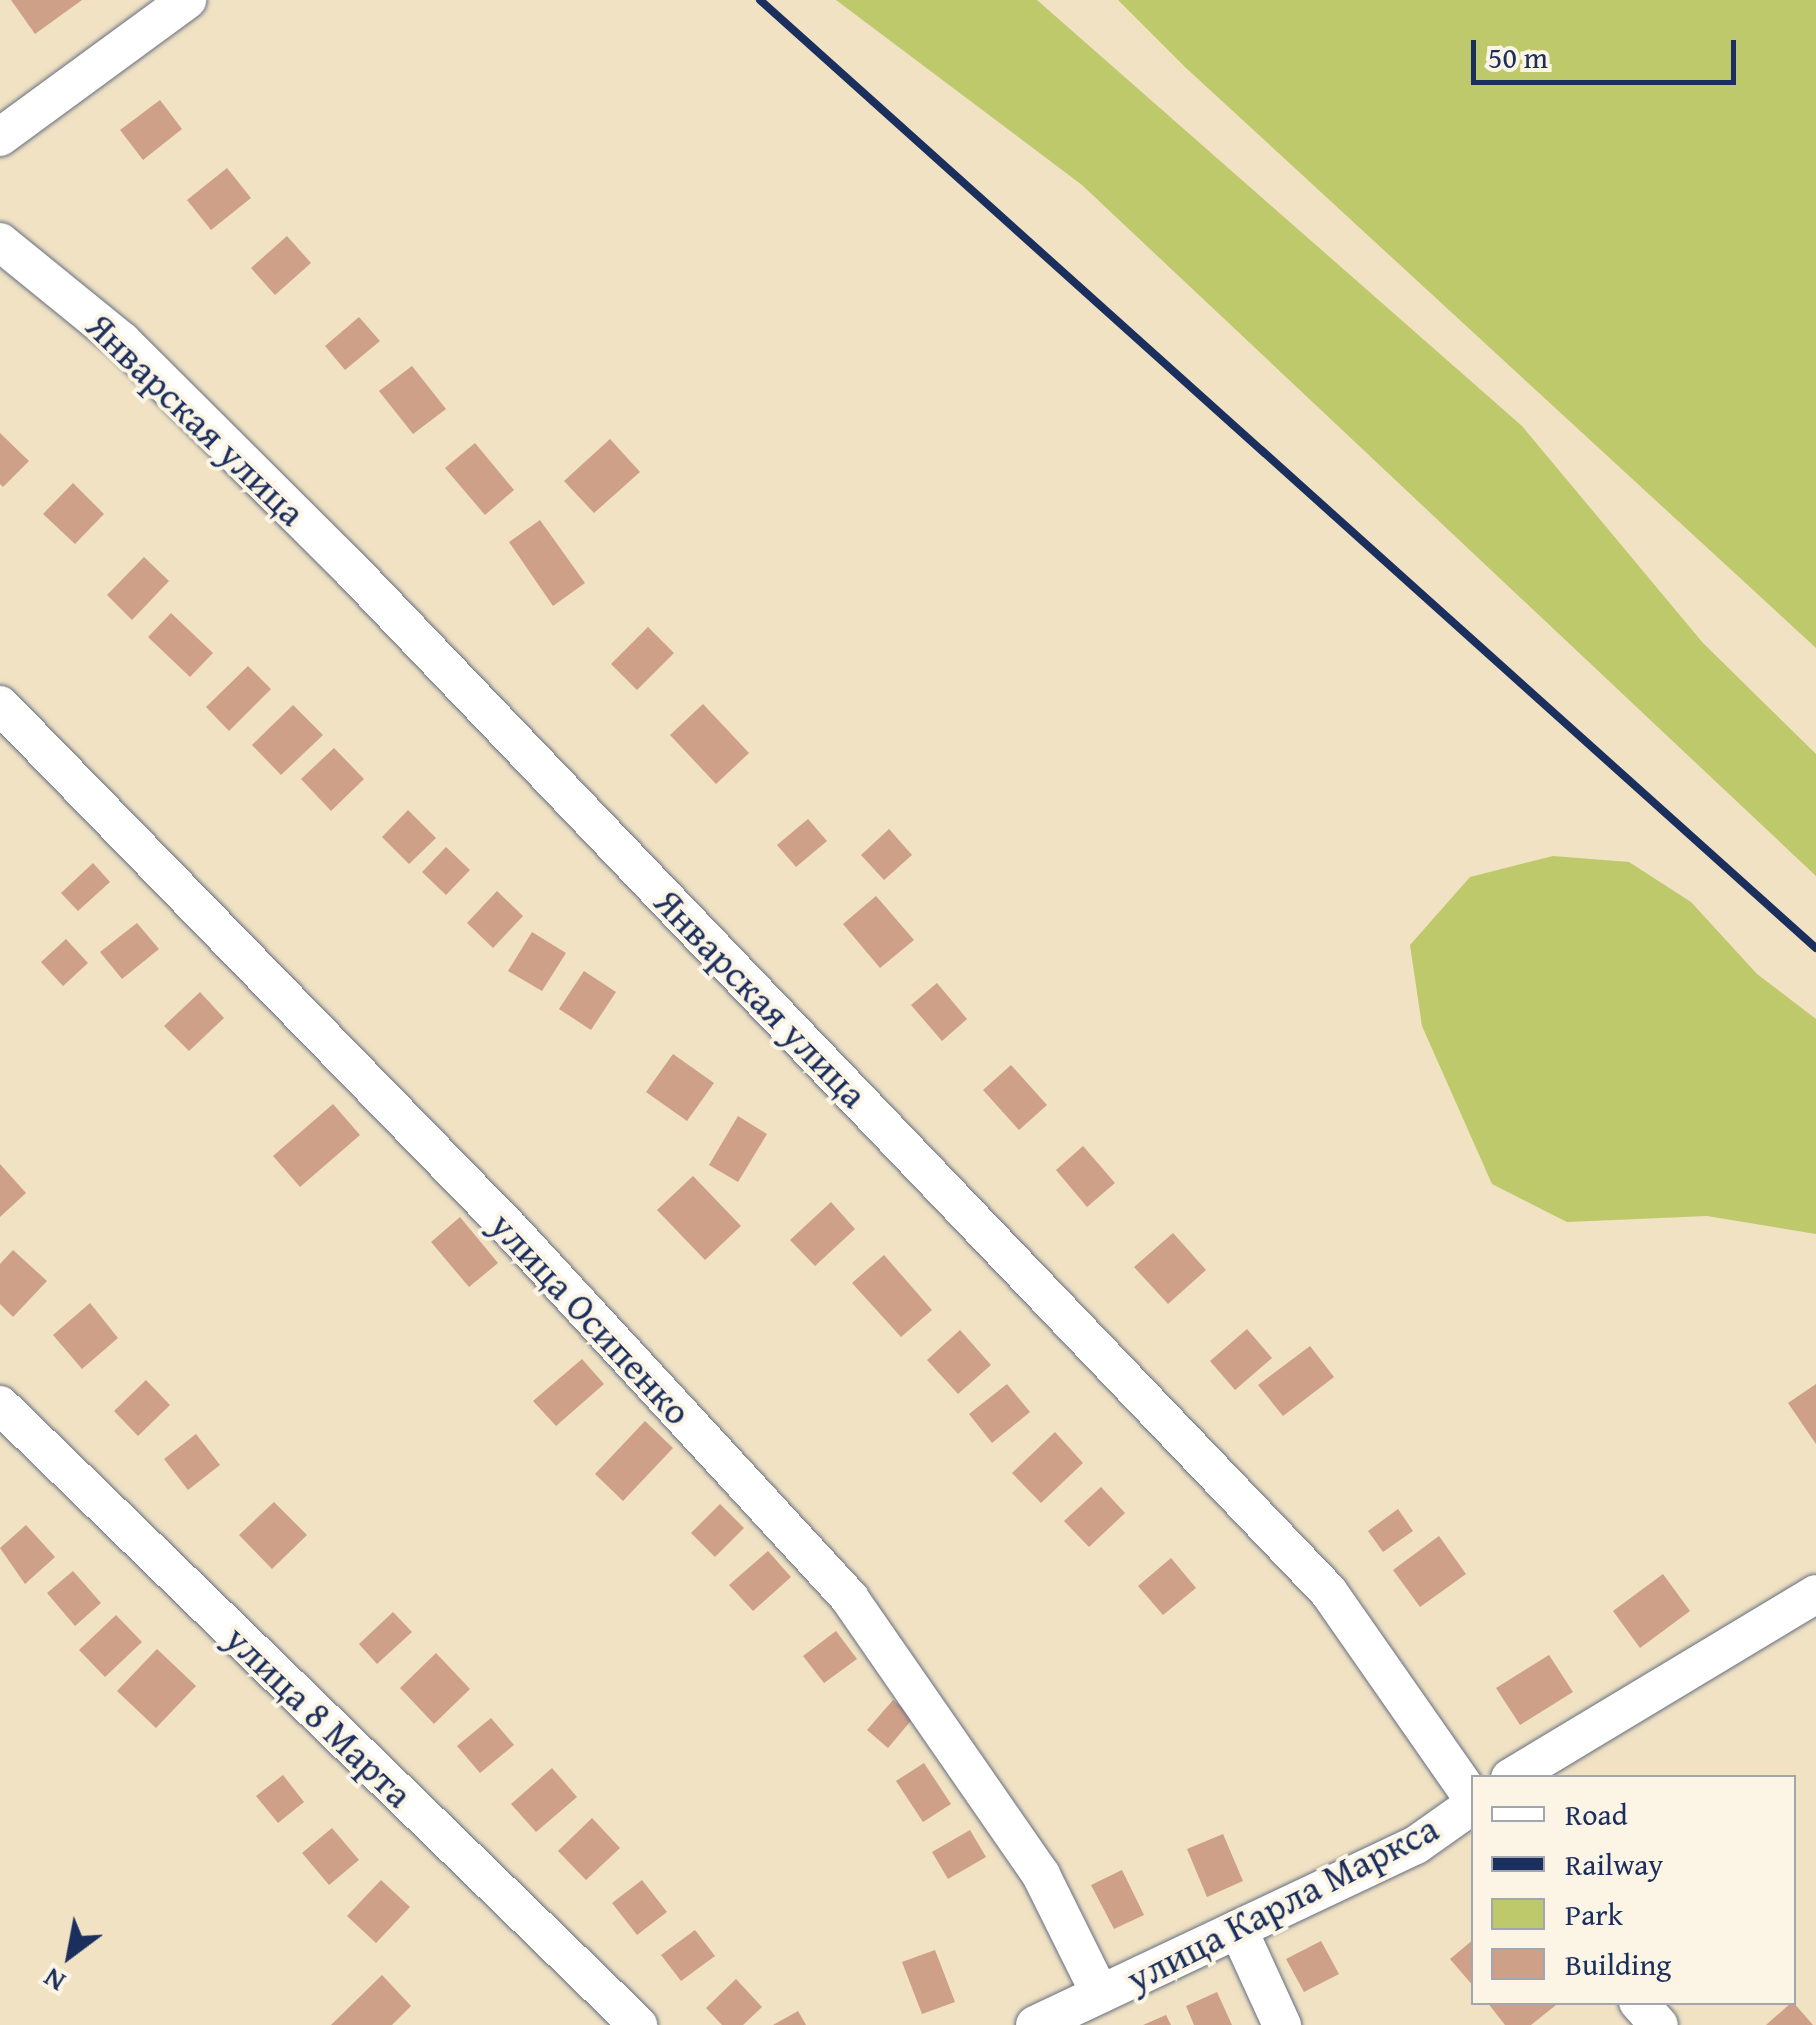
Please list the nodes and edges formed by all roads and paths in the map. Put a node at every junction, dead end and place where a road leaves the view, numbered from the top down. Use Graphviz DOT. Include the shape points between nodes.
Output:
graph roads {
  1 [pos="187,0"];
  2 [pos="0,138"];
  3 [pos="0,242"];
  4 [pos="0,705"];
  5 [pos="0,1405"];
  6 [pos="1816,1594"];
  7 [pos="1515,1775"];
  8 [pos="1471,1798"];
  9 [pos="1471,1804"];
  10 [pos="1238,1929"];
  11 [pos="1100,1994"];
  12 [pos="1641,2005"];
  13 [pos="638,2025"];
  14 [pos="1035,2025"];
  15 [pos="1282,2025"];
  16 [pos="1659,2025"];
  1 -- 2 [label="street"];
  3 -- 8 [label="street, Январская улица" via="122,341 348,566 1328,1590"];
  4 -- 11 [label="street, улица Осипенко" via="513,1232 850,1599 1041,1875"];
  5 -- 13 [label="street, улица 8 Марта"];
  6 -- 7 [label="street"];
  9 -- 10 [label="street, улица Карла Маркса" via="1416,1845"];
  10 -- 11 [label="street, улица Карла Маркса"];
  10 -- 15 [label="street"];
  11 -- 14 [label="street, улица Карла Маркса"];
  12 -- 16 [label="street"];
}
